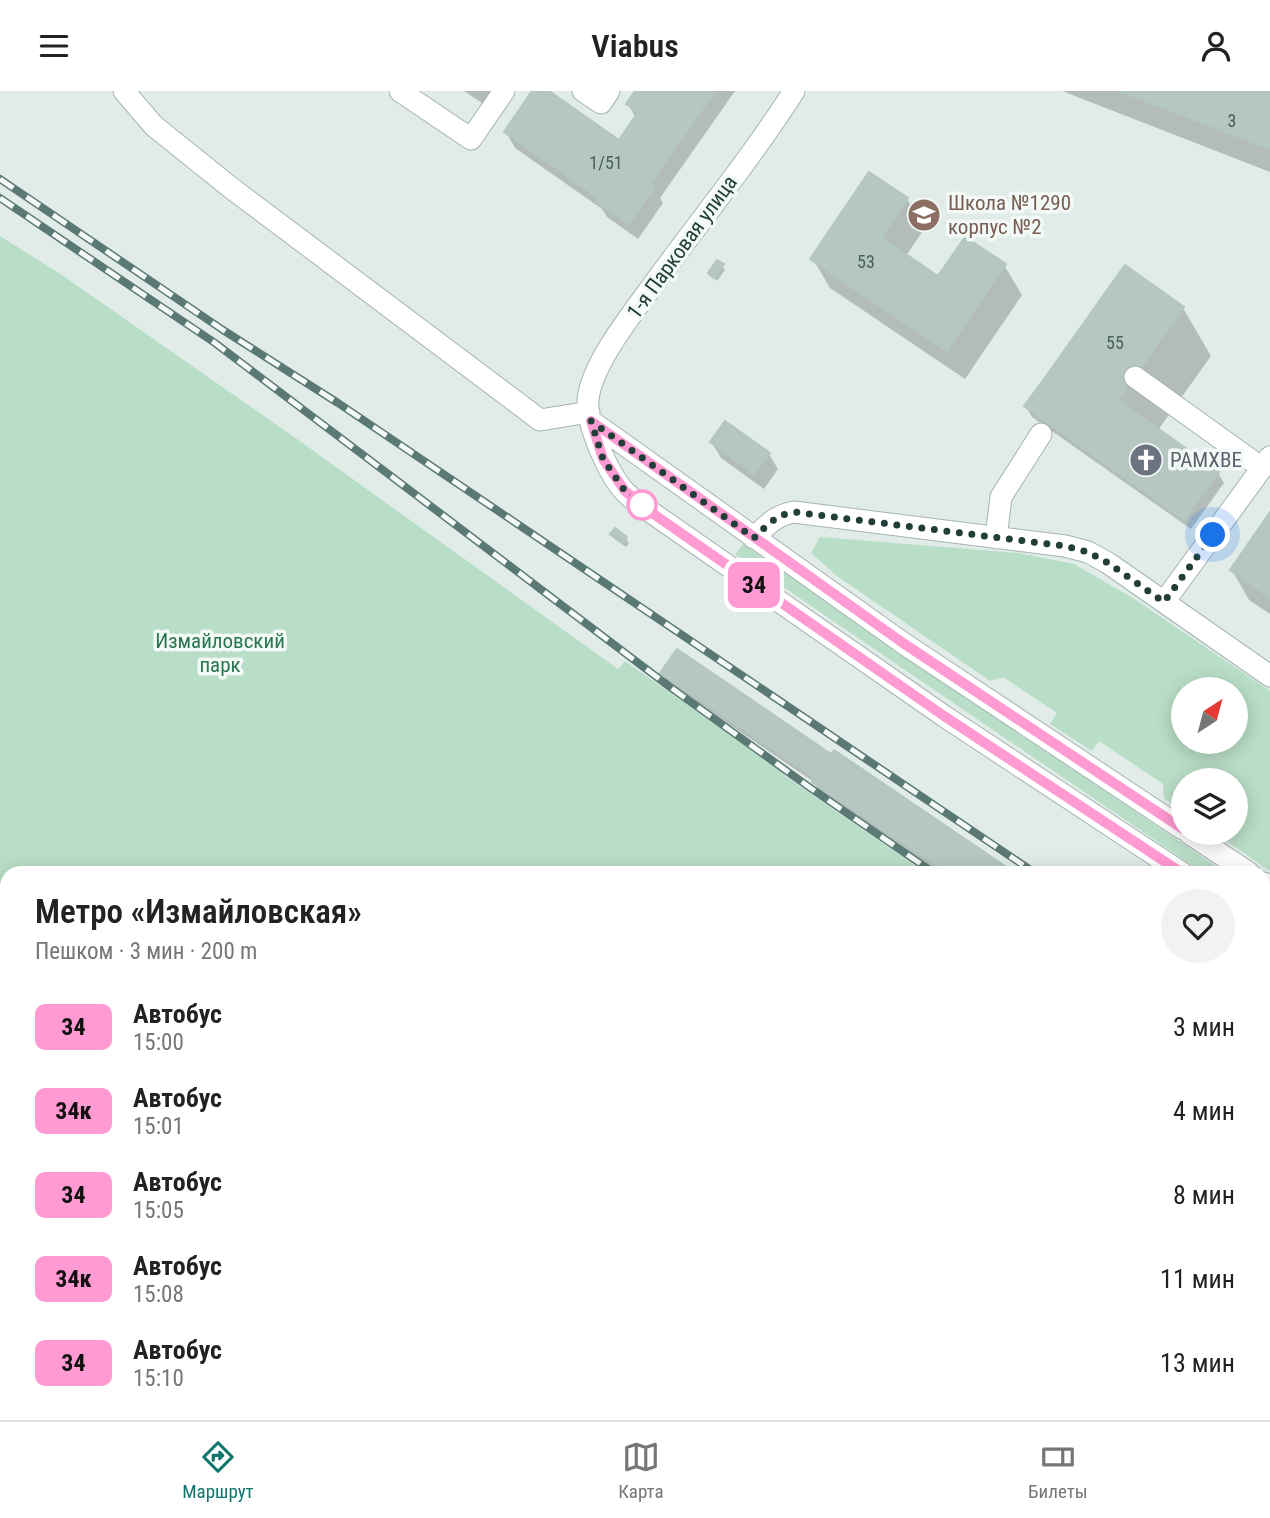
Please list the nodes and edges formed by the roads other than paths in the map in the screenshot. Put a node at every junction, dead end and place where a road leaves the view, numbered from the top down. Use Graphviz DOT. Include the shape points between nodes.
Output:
graph roads {
  1 [pos="124,91"];
  2 [pos="400,91"];
  3 [pos="504,91"];
  4 [pos="583,91"];
  5 [pos="609,91"];
  6 [pos="794,91"];
  7 [pos="1135,377"];
  8 [pos="590,416"];
  9 [pos="1041,434"];
  10 [pos="1266,463"];
  11 [pos="754,538"];
  12 [pos="996,538"];
  13 [pos="1164,602"];
  14 [pos="1270,676"];
  15 [pos="1171,821"];
  16 [pos="1207,845"];
  17 [pos="1171,866"];
  18 [pos="1238,866"];
  1 -- 8 [label="street" via="154,126 230,187 540,420"];
  2 -- 3 [label="street" via="471,139"];
  4 -- 5 [label="street" via="601,103"];
  6 -- 8 [label="street, 1-я Парковая улица" via="618,333 593,380 588,396"];
  7 -- 10 [label="street"];
  8 -- 11 [label="street"];
  8 -- 17 [label="street" via="603,459 625,491 645,507 944,716"];
  9 -- 12 [label="street" via="1001,497"];
  10 -- 13 [label="street"];
  11 -- 12 [label="street" via="772,519 794,512"];
  11 -- 15 [label="street"];
  12 -- 13 [label="street" via="1088,552"];
  13 -- 14 [label="street"];
  16 -- 18 [label="street"];
}
